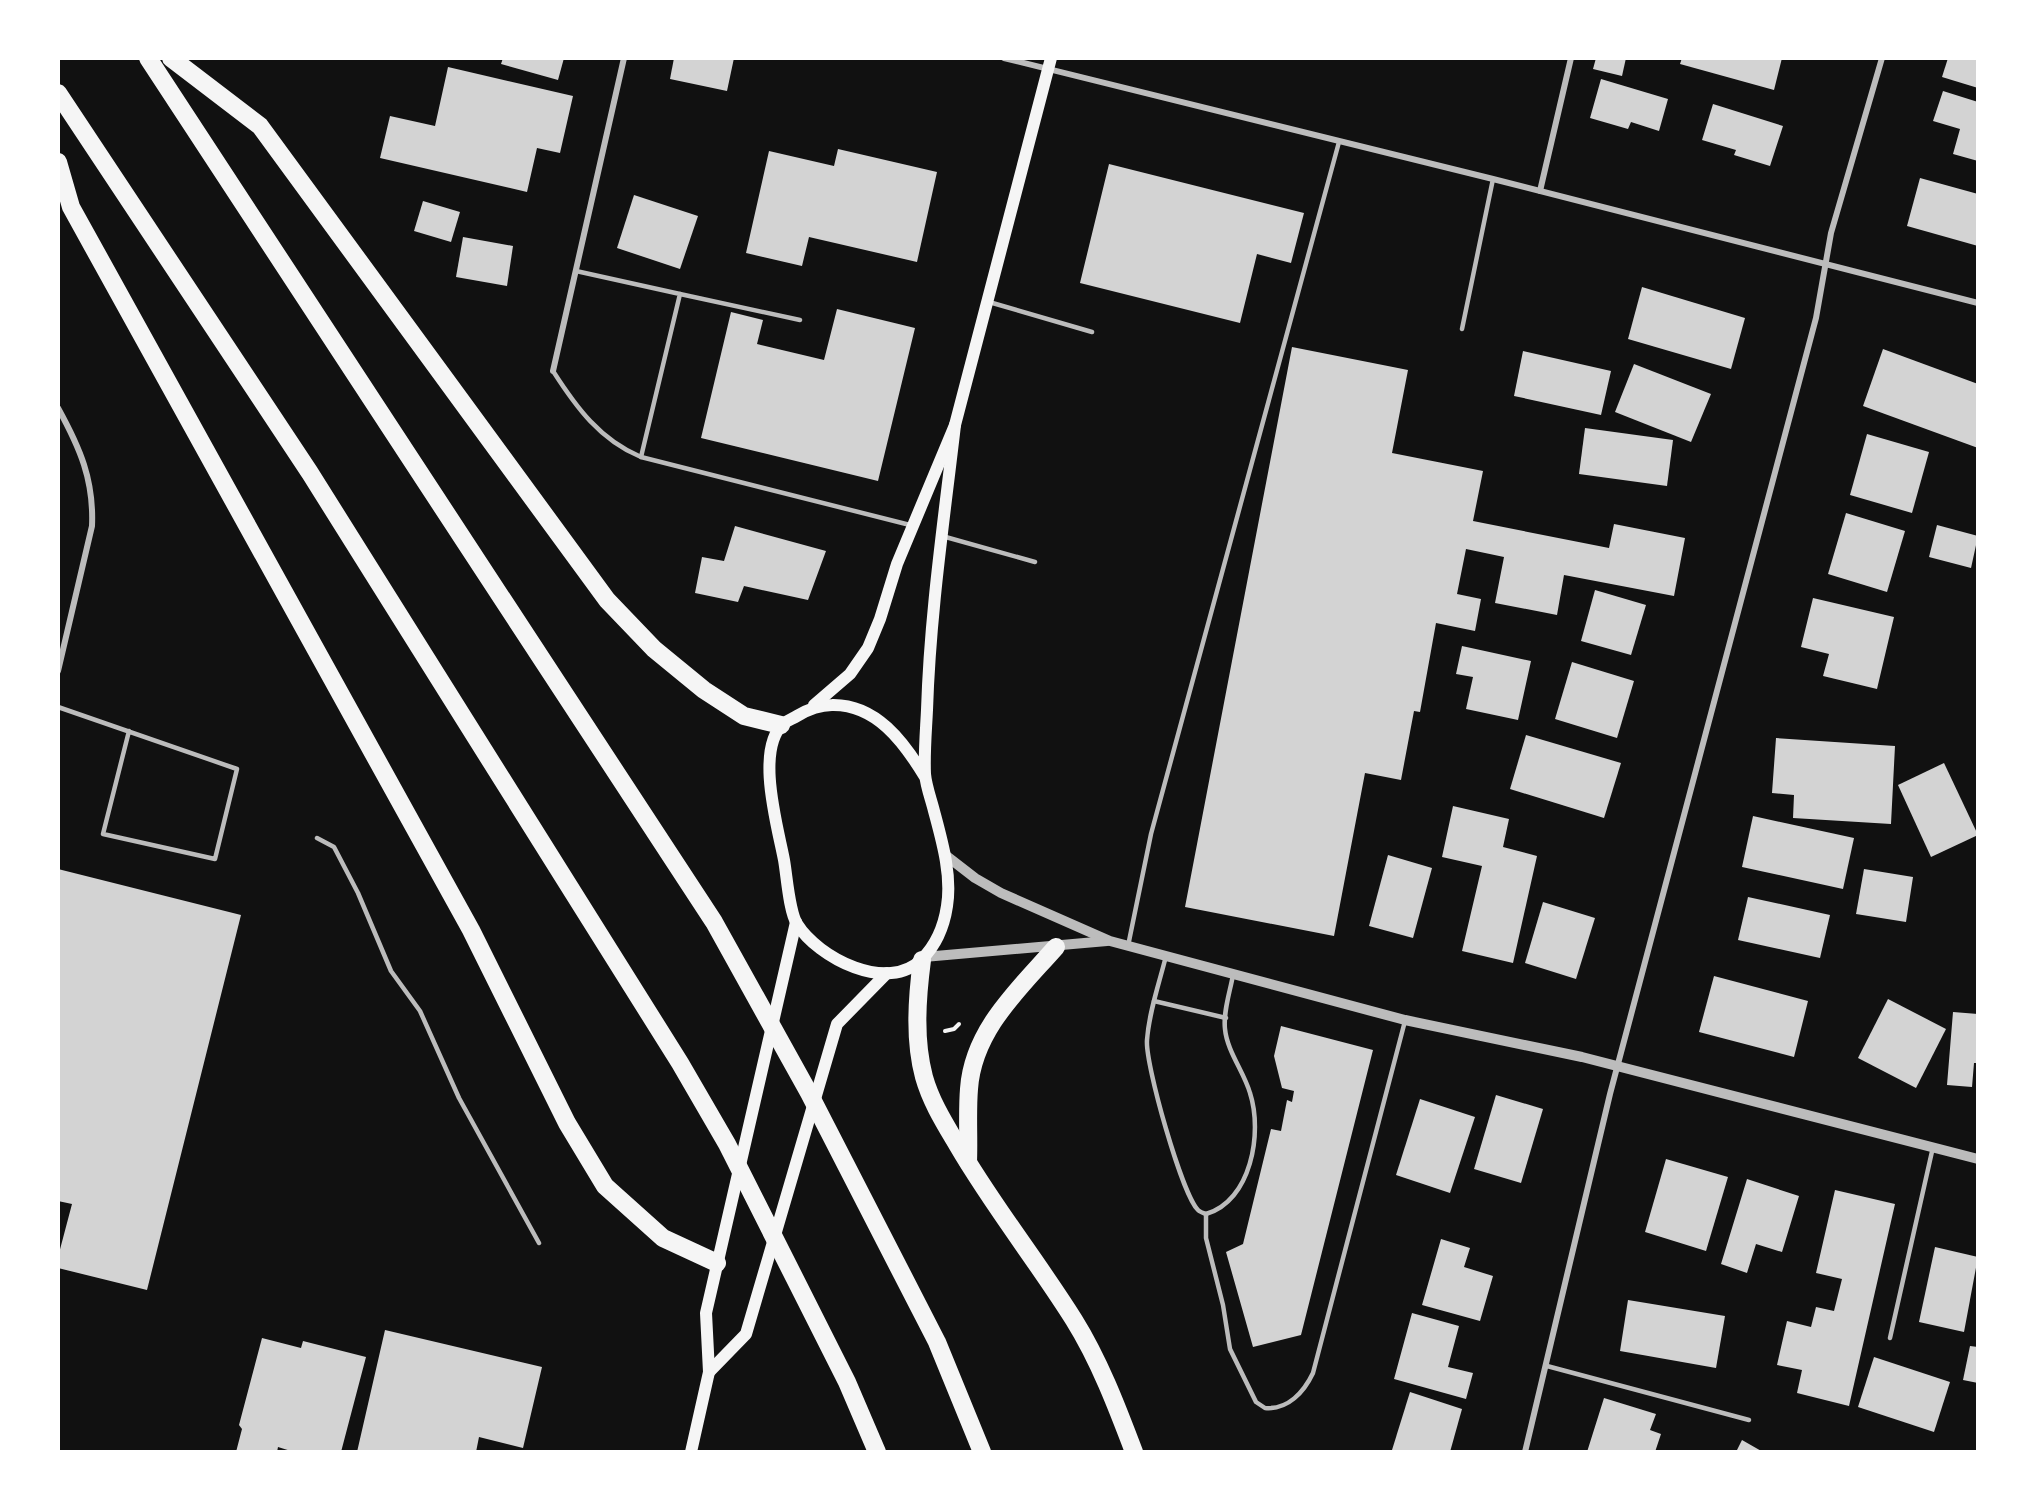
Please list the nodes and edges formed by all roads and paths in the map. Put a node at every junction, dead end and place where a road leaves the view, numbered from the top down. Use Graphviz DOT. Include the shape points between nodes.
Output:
graph roads {
  1 [pos="148,58"];
  2 [pos="171,58"];
  3 [pos="624,58"];
  4 [pos="1004,58"];
  5 [pos="1571,58"];
  6 [pos="1882,58"];
  7 [pos="1050,64"];
  8 [pos="58,93"];
  9 [pos="1340,142"];
  10 [pos="58,162"];
  11 [pos="1493,179"];
  12 [pos="1540,191"];
  13 [pos="1827,266"];
  14 [pos="576,271"];
  15 [pos="680,294"];
  16 [pos="989,302"];
  17 [pos="1977,303"];
  18 [pos="800,320"];
  19 [pos="1462,329"];
  20 [pos="1092,332"];
  21 [pos="553,371"];
  22 [pos="58,408"];
  23 [pos="955,425"];
  24 [pos="641,457"];
  25 [pos="913,526"];
  26 [pos="942,536"];
  27 [pos="1035,562"];
  28 [pos="59,671"];
  29 [pos="58,707"];
  30 [pos="806,711"];
  31 [pos="782,725"];
  32 [pos="129,731"];
  33 [pos="925,777"];
  34 [pos="317,838"];
  35 [pos="944,855"];
  36 [pos="796,922"];
  37 [pos="1110,941"];
  38 [pos="1128,946"];
  39 [pos="1056,947"];
  40 [pos="1167,956"];
  41 [pos="923,958"];
  42 [pos="887,973"];
  43 [pos="1234,974"];
  44 [pos="1154,1001"];
  45 [pos="1226,1018"];
  46 [pos="1405,1020"];
  47 [pos="1618,1067"];
  48 [pos="1933,1147"];
  49 [pos="1977,1159"];
  50 [pos="969,1164"];
  51 [pos="1206,1214"];
  52 [pos="539,1243"];
  53 [pos="717,1263"];
  54 [pos="1890,1338"];
  55 [pos="1547,1366"];
  56 [pos="709,1372"];
  57 [pos="1749,1420"];
  58 [pos="691,1452"];
  59 [pos="877,1452"];
  60 [pos="982,1452"];
  61 [pos="1134,1452"];
  62 [pos="1525,1452"];
  1 -- 60 [label="highway" via="714,922 809,1093 937,1342"];
  2 -- 31 [label="highway" via="260,126 607,600 654,649 704,690 744,716"];
  3 -- 14 [label="street"];
  4 -- 7 [label="street"];
  5 -- 12 [label="street"];
  6 -- 13 [label="street" via="1833,224"];
  7 -- 9 [label="street"];
  7 -- 16 [label="main road"];
  8 -- 59 [label="highway" via="310,473 680,1063 727,1143 847,1382"];
  9 -- 11 [label="street"];
  9 -- 38 [label="lane" via="1151,834"];
  10 -- 53 [label="highway" via="71,207 471,930 567,1123 605,1186 663,1238"];
  11 -- 12 [label="street"];
  11 -- 19 [label="lane"];
  12 -- 13 [label="street"];
  13 -- 17 [label="street"];
  13 -- 47 [label="street"];
  14 -- 15 [label="lane"];
  14 -- 21 [label="street"];
  15 -- 18 [label="lane"];
  15 -- 24 [label="lane"];
  16 -- 20 [label="lane"];
  16 -- 23 [label="main road"];
  21 -- 24 [label="lane" via="590,423 620,448"];
  22 -- 28 [label="street" via="85,460 93,503 92,526"];
  23 -- 25 [label="main road"];
  23 -- 26 [label="main road"];
  24 -- 25 [label="lane"];
  25 -- 30 [label="main road" via="868,648 850,674"];
  26 -- 27 [label="lane"];
  26 -- 33 [label="main road" via="929,652"];
  29 -- 32 [label="lane"];
  30 -- 31 [label="main road"];
  30 -- 33 [label="main road" via="845,705 873,715 893,732"];
  31 -- 36 [label="main road" via="769,758 771,794"];
  32 -- 32 [label="lane" via="103,834 215,859 237,769"];
  33 -- 35 [label="main road"];
  34 -- 52 [label="lane" via="334,847 391,971 420,1011 459,1098"];
  35 -- 37 [label="street" via="1001,893"];
  35 -- 41 [label="main road" via="950,889 944,924"];
  36 -- 42 [label="main road" via="834,959"];
  36 -- 53 [label="main road"];
  37 -- 38 [label="street"];
  37 -- 39 [label="street"];
  38 -- 40 [label="street"];
  39 -- 41 [label="street"];
  39 -- 50 [label="highway" via="989,1024 978,1049 969,1087"];
  40 -- 43 [label="street"];
  40 -- 44 [label="lane"];
  41 -- 42 [label="main road" via="905,969"];
  41 -- 50 [label="highway" via="917,995 924,1077 937,1111"];
  42 -- 56 [label="main road" via="837,1024 746,1334"];
  43 -- 45 [label="lane"];
  43 -- 46 [label="street"];
  44 -- 45 [label="lane"];
  44 -- 51 [label="lane" via="1147,1042 1151,1068 1179,1168 1193,1202 1199,1212"];
  45 -- 51 [label="lane" via="1227,1040 1251,1096 1254,1129 1250,1163 1241,1188 1227,1205"];
  46 -- 47 [label="street"];
  46 -- 51 [label="lane" via="1313,1373 1307,1386 1285,1405 1265,1408 1256,1402 1230,1349 1206,1238"];
  47 -- 48 [label="street"];
  47 -- 55 [label="street"];
  48 -- 49 [label="street"];
  48 -- 54 [label="lane"];
  50 -- 61 [label="highway" via="1075,1321"];
  53 -- 56 [label="main road" via="706,1313"];
  55 -- 57 [label="lane"];
  55 -- 62 [label="street"];
  56 -- 58 [label="main road"];
}
